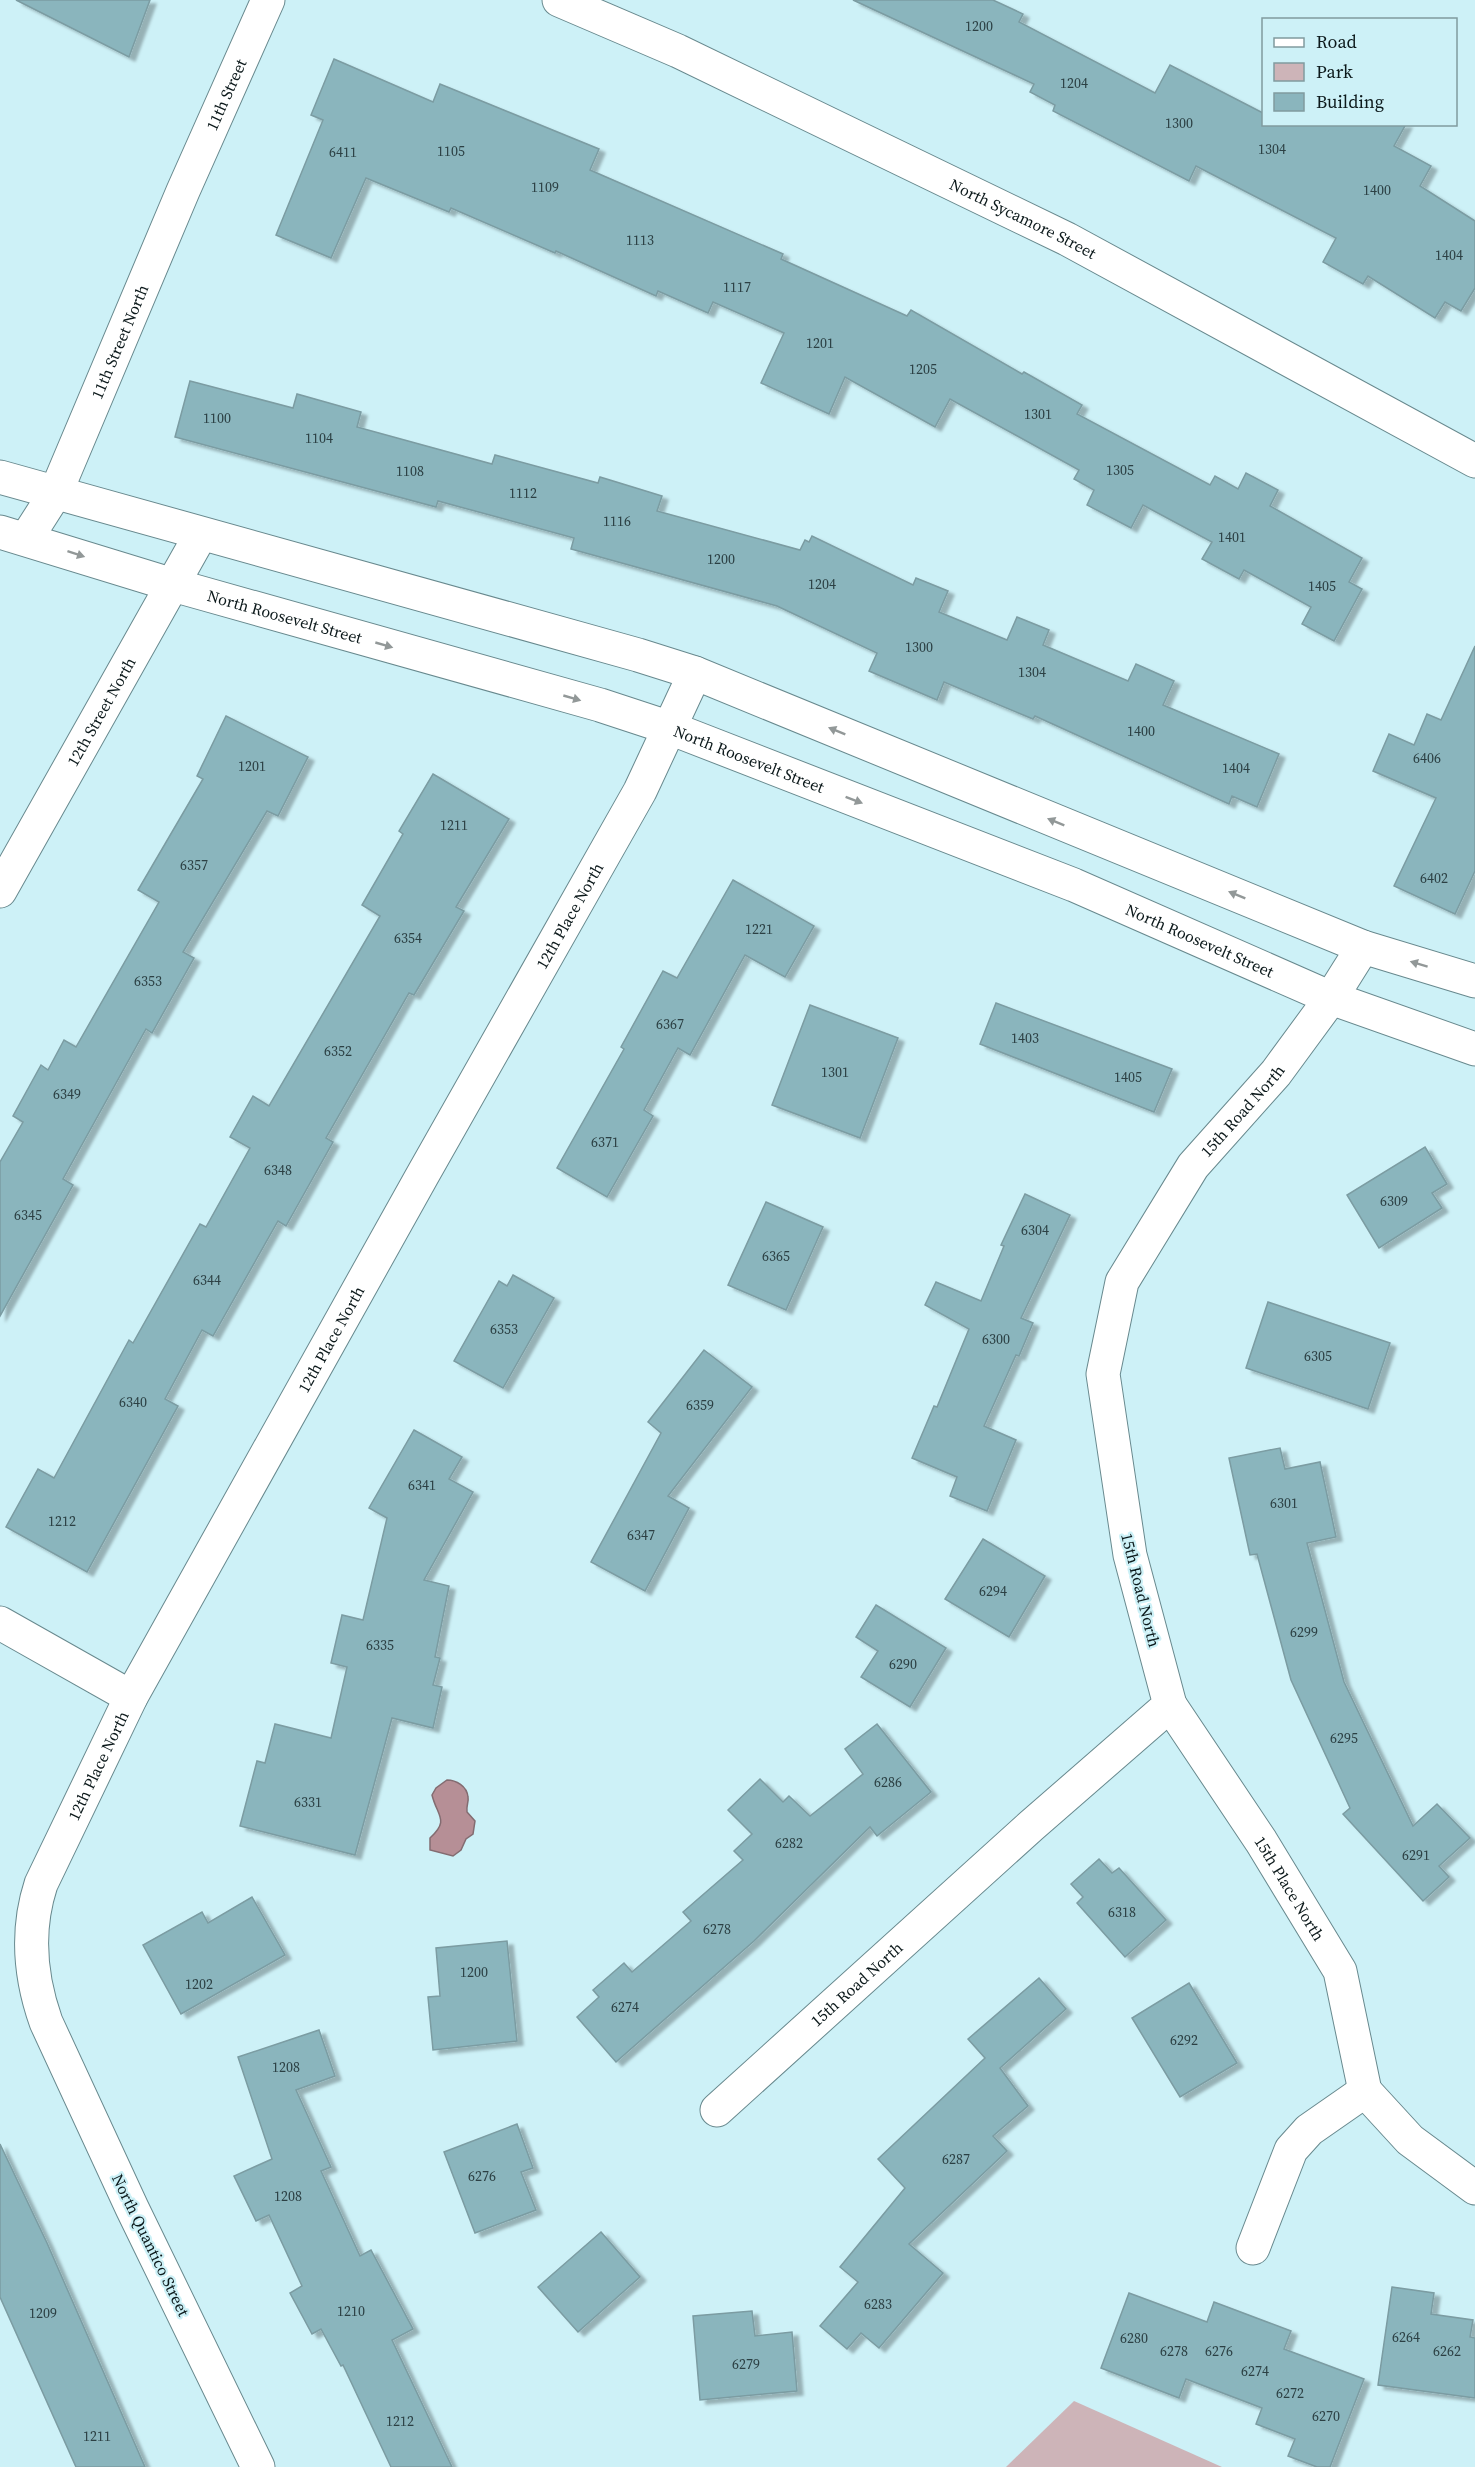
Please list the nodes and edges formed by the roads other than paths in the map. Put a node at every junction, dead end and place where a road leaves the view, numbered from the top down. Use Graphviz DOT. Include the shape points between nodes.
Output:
graph roads {
  1 [pos="268,0"];
  2 [pos="559,0"];
  3 [pos="183,191"];
  4 [pos="1475,461"];
  5 [pos="0,477"];
  6 [pos="56,492"];
  7 [pos="201,534"];
  8 [pos="13,535"];
  9 [pos="173,585"];
  10 [pos="695,673"];
  11 [pos="670,728"];
  12 [pos="0,891"];
  13 [pos="1363,946"];
  14 [pos="1475,981"];
  15 [pos="1331,998"];
  16 [pos="1475,1049"];
  17 [pos="0,1623"];
  18 [pos="131,1697"];
  19 [pos="1170,1705"];
  20 [pos="46,2022"];
  21 [pos="1365,2091"];
  22 [pos="717,2110"];
  23 [pos="1475,2188"];
  24 [pos="1253,2248"];
  25 [pos="258,2467"];
  1 -- 3 [label="street, 11th Street"];
  2 -- 4 [label="street, North Sycamore Street" via="678,51 1067,239"];
  3 -- 6 [label="street, 11th Street North"];
  5 -- 6 [label="street"];
  6 -- 7 [label="street"];
  6 -- 8 [label="street"];
  7 -- 9 [label="street, 12th Street North"];
  7 -- 10 [label="street"];
  8 -- 9 [label="street, North Roosevelt Street, one-way"];
  9 -- 11 [label="street, North Roosevelt Street, one-way"];
  9 -- 12 [label="street, 12th Street North"];
  10 -- 11 [label="street, 12th Place North"];
  13 -- 10 [label="street, one-way"];
  11 -- 15 [label="street, North Roosevelt Street, one-way" via="1074,885"];
  11 -- 18 [label="street, 12th Place North" via="640,791"];
  14 -- 13 [label="street, one-way"];
  13 -- 15 [label="street, 15th Road North"];
  15 -- 16 [label="street, North Roosevelt Street"];
  15 -- 19 [label="street, 15th Road North" via="1276,1073 1193,1166 1122,1282 1103,1374 1130,1555"];
  17 -- 18 [label="street"];
  18 -- 20 [label="street, 12th Place North" via="36,1899 31,1959"];
  19 -- 21 [label="street, 15th Place North" via="1261,1841 1340,1971"];
  19 -- 22 [label="street, 15th Road North"];
  20 -- 25 [label="street, North Quantico Street"];
  21 -- 23 [label="street" via="1410,2140"];
  21 -- 24 [label="street" via="1309,2130 1291,2150"];
}
